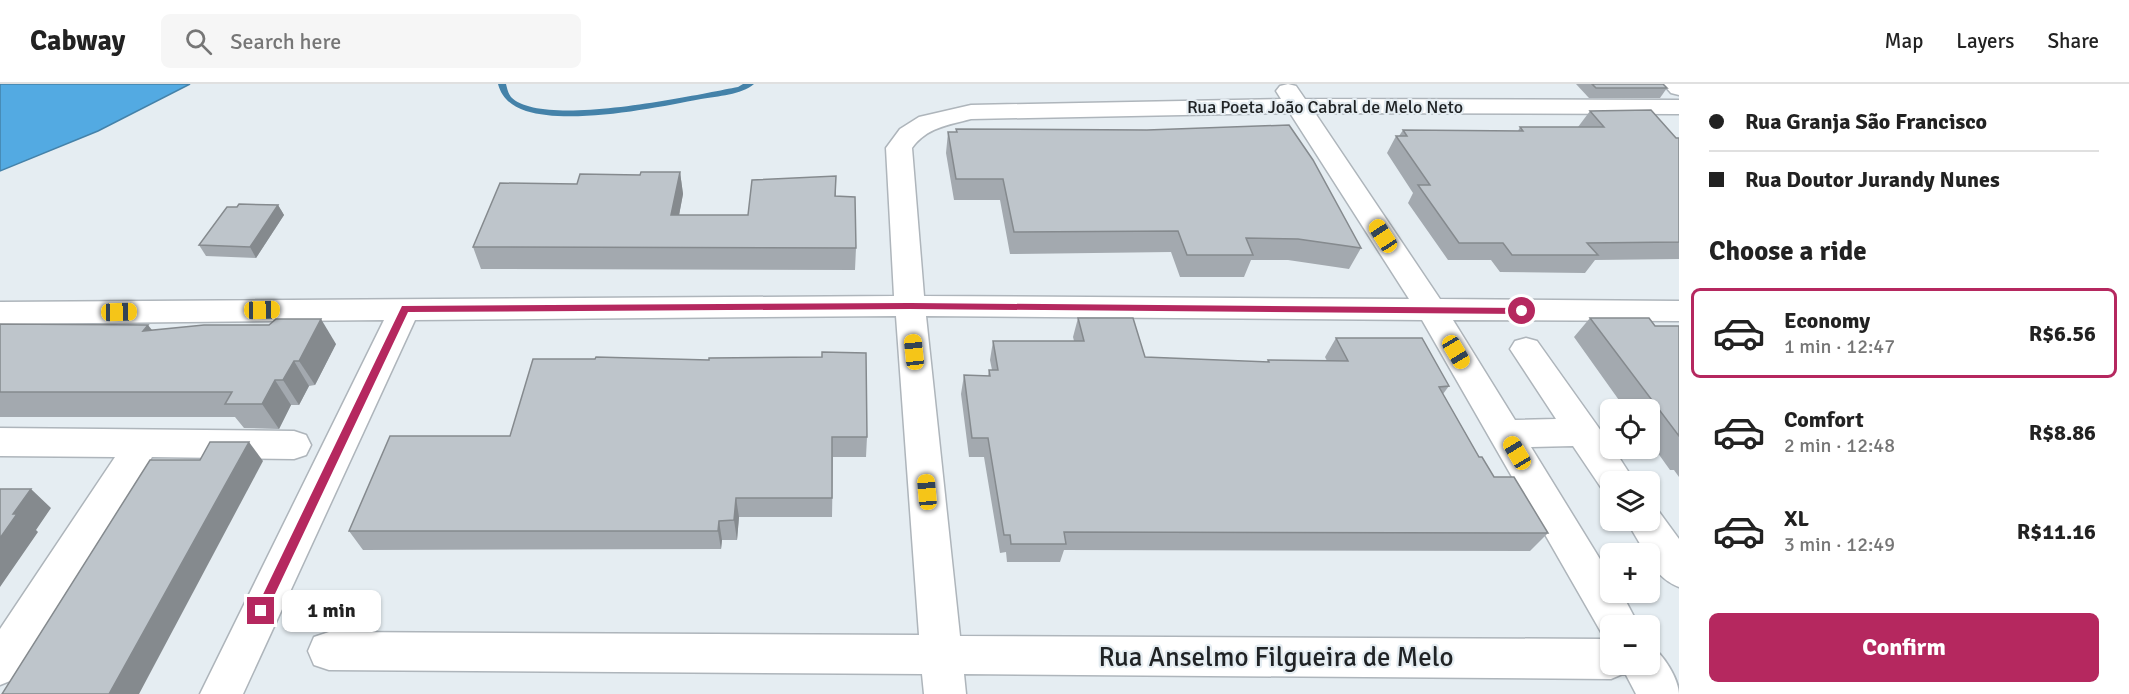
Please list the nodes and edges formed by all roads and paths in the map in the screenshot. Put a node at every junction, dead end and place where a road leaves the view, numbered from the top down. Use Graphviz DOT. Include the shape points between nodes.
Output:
graph roads {
  1 [pos="1675,84"];
  2 [pos="1679,88"];
  3 [pos="1291,95"];
  4 [pos="1679,107"];
  5 [pos="910,306"];
  6 [pos="405,309"];
  7 [pos="1432,311"];
  8 [pos="1679,311"];
  9 [pos="0,313"];
  10 [pos="1526,349"];
  11 [pos="1583,432"];
  12 [pos="1506,434"];
  13 [pos="0,442"];
  14 [pos="143,443"];
  15 [pos="294,445"];
  16 [pos="1610,471"];
  17 [pos="1652,531"];
  18 [pos="1679,570"];
  19 [pos="1613,615"];
  20 [pos="329,651"];
  21 [pos="1600,659"];
  22 [pos="0,665"];
  23 [pos="943,674"];
  24 [pos="1649,675"];
  25 [pos="221,694"];
  26 [pos="1660,694"];
  1 -- 2 [label="street"];
  3 -- 4 [label="street, Rua Poeta João Cabral de Melo Neto"];
  3 -- 5 [label="street, Rua Poeta João Cabral de Melo Neto" via="1110,108 971,112 928,122 909,134 899,148"];
  3 -- 7 [label="street"];
  5 -- 6 [label="street"];
  5 -- 7 [label="street"];
  5 -- 23 [label="street"];
  6 -- 9 [label="street"];
  6 -- 25 [label="street"];
  7 -- 8 [label="street"];
  7 -- 12 [label="street"];
  10 -- 11 [label="street"];
  11 -- 12 [label="street"];
  11 -- 16 [label="street"];
  12 -- 19 [label="street"];
  13 -- 14 [label="street"];
  14 -- 15 [label="street"];
  14 -- 22 [label="street"];
  17 -- 18 [label="street"];
  20 -- 23 [label="street, Rua Anselmo Filgueira de Melo"];
  21 -- 23 [label="street, Rua Anselmo Filgueira de Melo"];
  24 -- 26 [label="street"];
}
